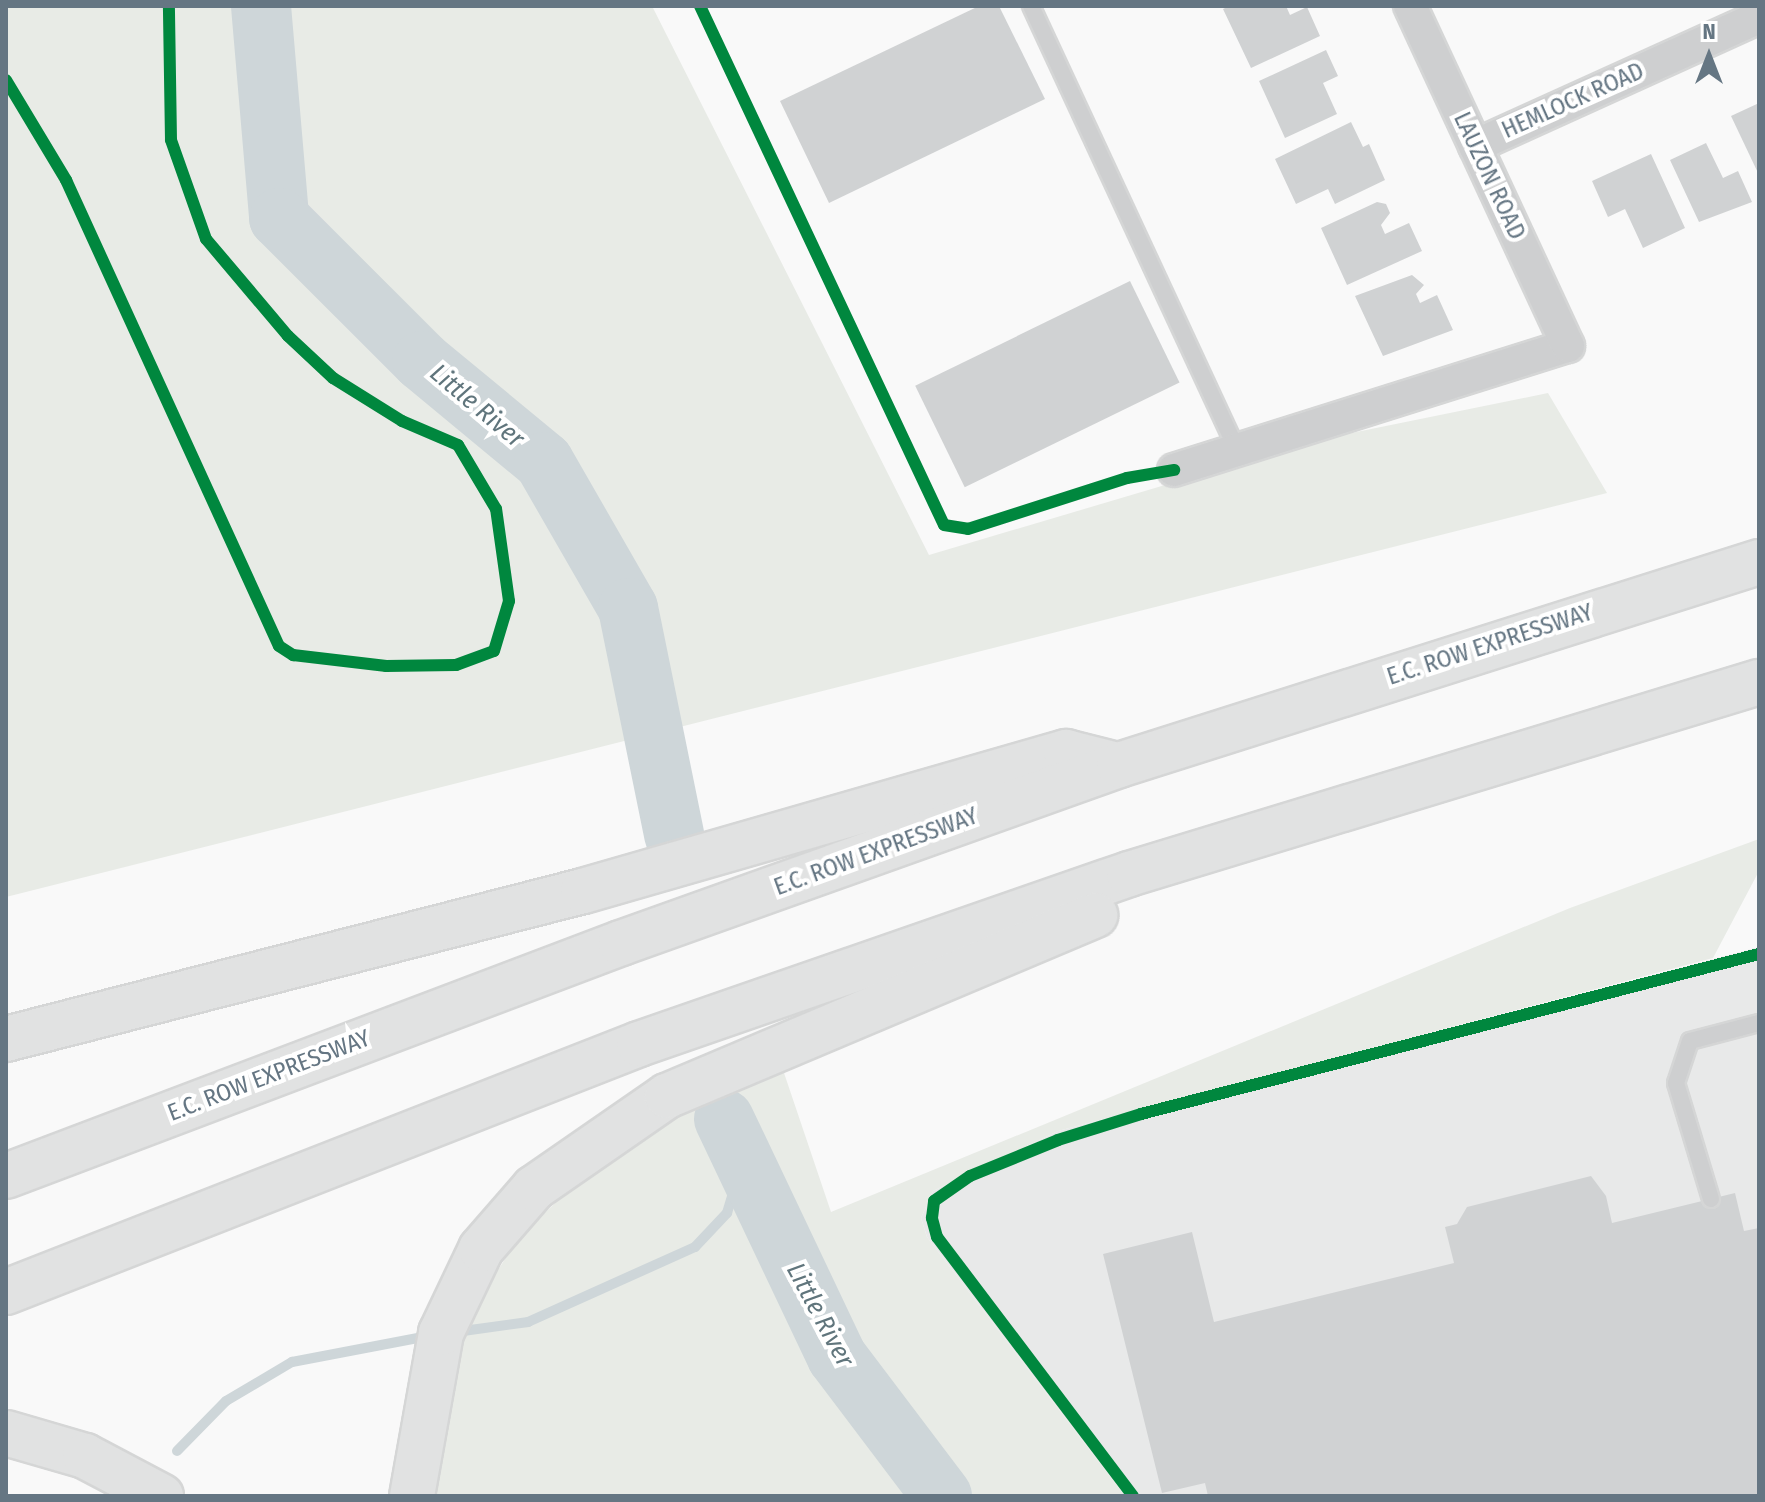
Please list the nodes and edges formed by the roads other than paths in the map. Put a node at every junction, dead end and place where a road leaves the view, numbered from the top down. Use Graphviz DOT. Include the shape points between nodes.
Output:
graph roads {
  1 [pos="1031,6"];
  2 [pos="1410,6"];
  3 [pos="1759,17"];
  4 [pos="1475,146"];
  5 [pos="1238,451"];
  6 [pos="1174,470"];
  7 [pos="1759,562"];
  8 [pos="1759,682"];
  9 [pos="1119,765"];
  10 [pos="1129,874"];
  11 [pos="1759,1023"];
  12 [pos="6,1039"];
  13 [pos="6,1176"];
  14 [pos="1711,1199"];
  15 [pos="6,1292"];
  16 [pos="6,1433"];
  17 [pos="161,1496"];
  18 [pos="412,1496"];
  1 -- 5 [label="lane"];
  2 -- 4 [label="street, LAUZON ROAD"];
  3 -- 4 [label="street, HEMLOCK ROAD"];
  4 -- 5 [label="street, LAUZON ROAD" via="1568,346"];
  5 -- 6 [label="street"];
  7 -- 9 [label="highway, E.C. ROW EXPRESSWAY"];
  8 -- 10 [label="highway"];
  9 -- 12 [label="highway" via="1066,752 583,891"];
  9 -- 13 [label="highway, E.C. ROW EXPRESSWAY" via="621,943"];
  10 -- 15 [label="highway" via="639,1044"];
  10 -- 18 [label="highway" via="1111,909 667,1096 534,1188 481,1249 441,1333"];
  11 -- 14 [label="lane" via="1690,1041 1676,1083"];
  16 -- 17 [label="highway" via="85,1456"];
}
